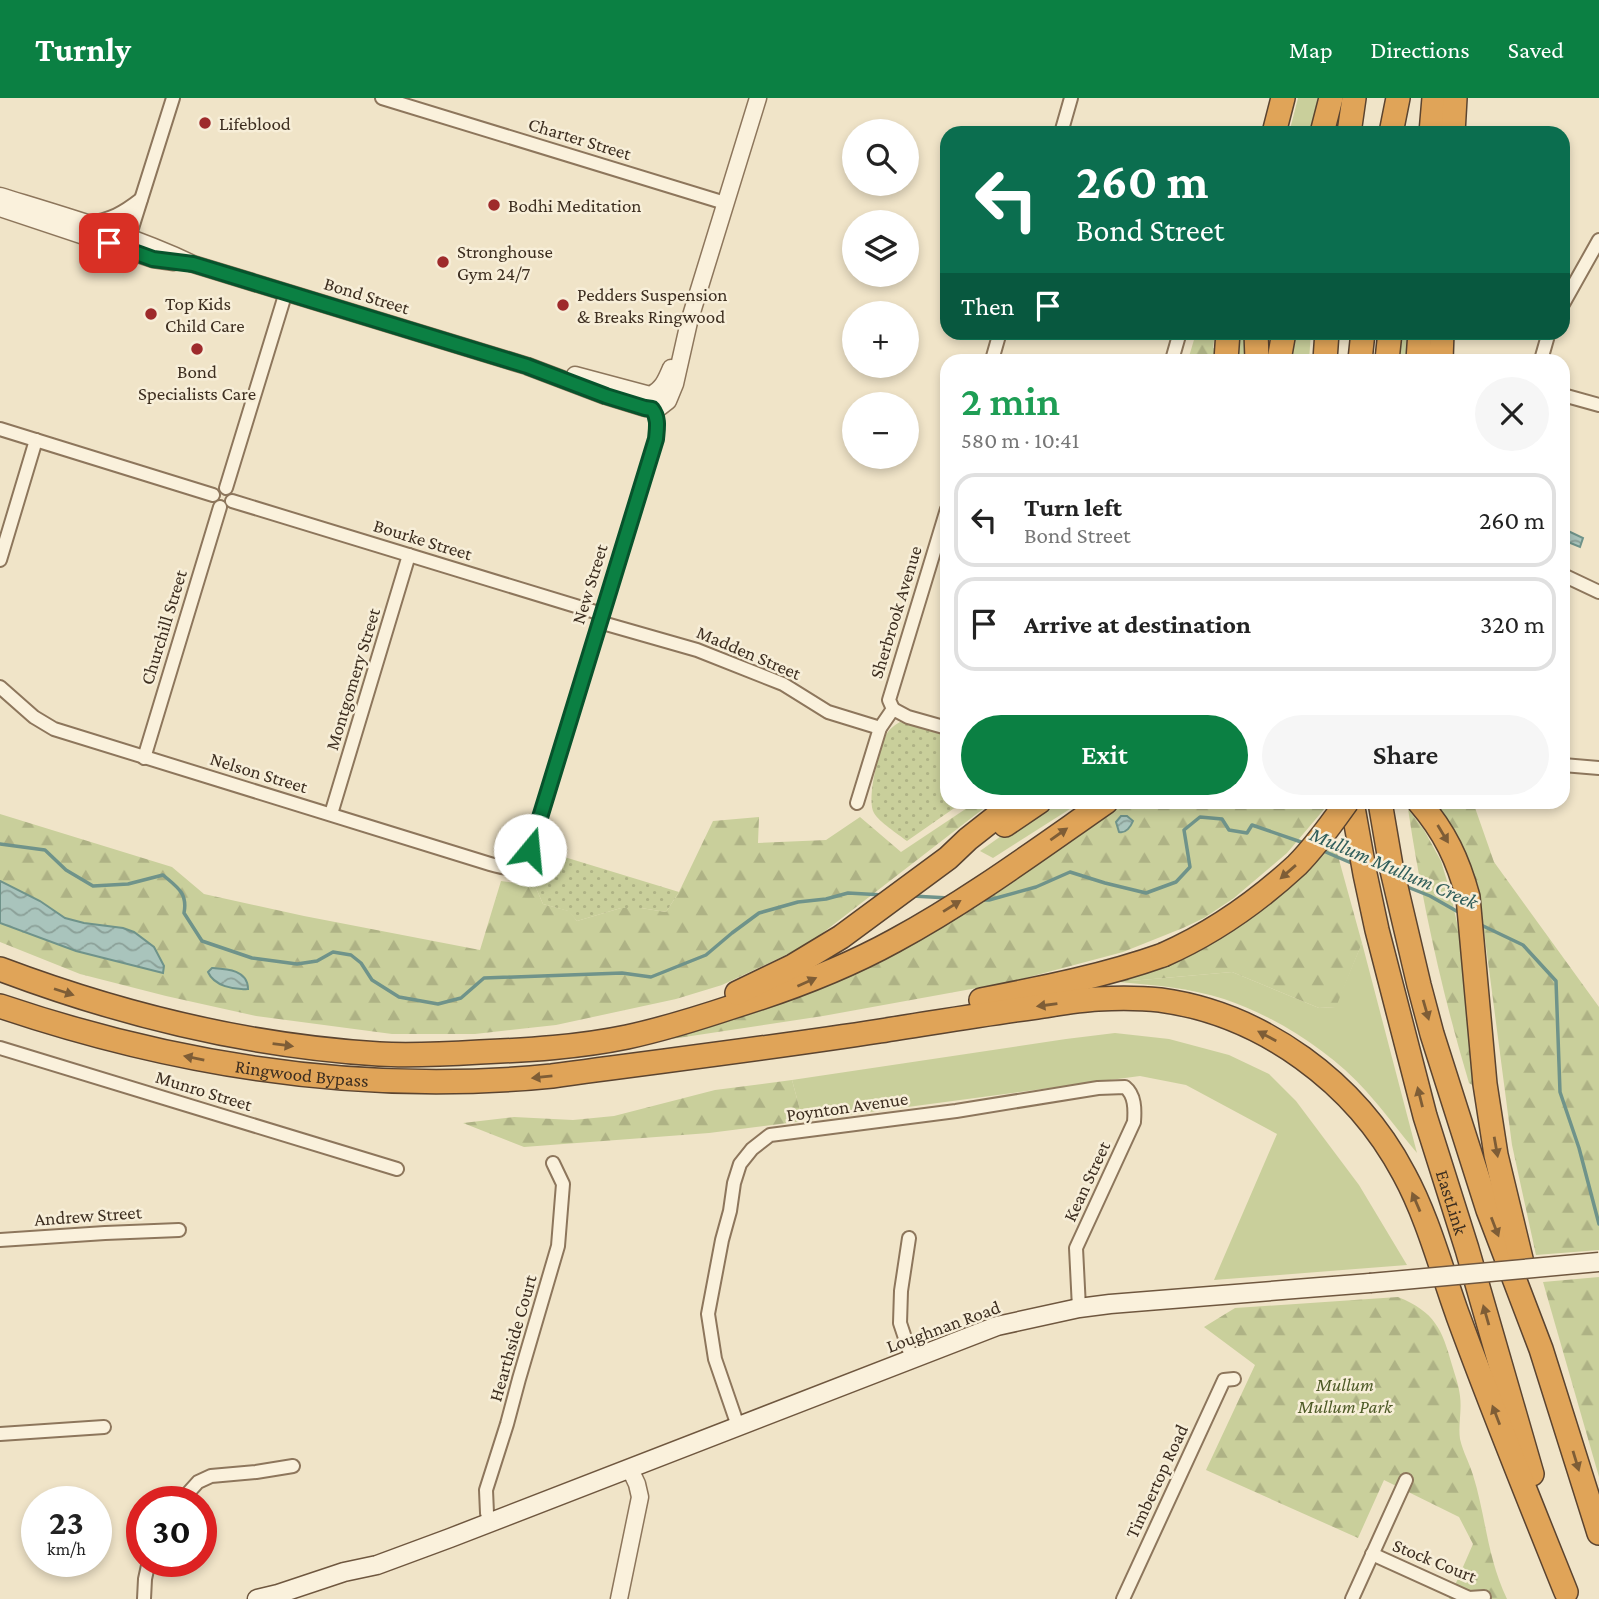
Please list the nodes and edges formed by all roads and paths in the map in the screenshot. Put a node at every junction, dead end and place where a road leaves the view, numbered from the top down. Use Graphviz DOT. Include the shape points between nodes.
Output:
graph roads {
  1 [pos="173,98"];
  2 [pos="382,98"];
  3 [pos="758,98"];
  4 [pos="1071,98"];
  5 [pos="1283,98"];
  6 [pos="1331,98"];
  7 [pos="1353,98"];
  8 [pos="1398,98"];
  9 [pos="1455,98"];
  10 [pos="1433,102"];
  11 [pos="1063,126"];
  12 [pos="1276,126"];
  13 [pos="1324,126"];
  14 [pos="1350,126"];
  15 [pos="1392,126"];
  16 [pos="1426,126"];
  17 [pos="1431,126"];
  18 [pos="1453,126"];
  19 [pos="0,196"];
  20 [pos="141,199"];
  21 [pos="725,203"];
  22 [pos="0,208"];
  23 [pos="87,223"];
  24 [pos="1599,240"];
  25 [pos="127,244"];
  26 [pos="286,292"];
  27 [pos="1570,292"];
  28 [pos="527,366"];
  29 [pos="1570,397"];
  30 [pos="654,398"];
  31 [pos="1599,405"];
  32 [pos="0,429"];
  33 [pos="36,440"];
  34 [pos="226,488"];
  35 [pos="213,495"];
  36 [pos="232,501"];
  37 [pos="220,508"];
  38 [pos="940,532"];
  39 [pos="409,555"];
  40 [pos="0,560"];
  41 [pos="1570,578"];
  42 [pos="1599,592"];
  43 [pos="600,618"];
  44 [pos="0,687"];
  45 [pos="893,709"];
  46 [pos="940,727"];
  47 [pos="880,728"];
  48 [pos="144,758"];
  49 [pos="1570,766"];
  50 [pos="1599,768"];
  51 [pos="857,803"];
  52 [pos="1005,809"];
  53 [pos="1028,809"];
  54 [pos="1096,809"];
  55 [pos="1338,809"];
  56 [pos="1344,809"];
  57 [pos="1351,809"];
  58 [pos="1381,809"];
  59 [pos="1425,809"];
  60 [pos="331,814"];
  61 [pos="948,858"];
  62 [pos="520,866"];
  63 [pos="1375,929"];
  64 [pos="0,969"];
  65 [pos="0,1006"];
  66 [pos="0,1048"];
  67 [pos="479,1052"];
  68 [pos="610,1068"];
  69 [pos="1113,1086"];
  70 [pos="553,1163"];
  71 [pos="397,1169"];
  72 [pos="180,1230"];
  73 [pos="909,1238"];
  74 [pos="0,1240"];
  75 [pos="1599,1262"];
  76 [pos="1079,1308"];
  77 [pos="1541,1349"];
  78 [pos="912,1359"];
  79 [pos="1225,1377"];
  80 [pos="738,1426"];
  81 [pos="104,1427"];
  82 [pos="0,1434"];
  83 [pos="293,1466"];
  84 [pos="630,1469"];
  85 [pos="1406,1480"];
  86 [pos="194,1486"];
  87 [pos="491,1523"];
  88 [pos="1599,1533"];
  89 [pos="1372,1554"];
  90 [pos="377,1565"];
  91 [pos="145,1577"];
  92 [pos="1567,1596"];
  93 [pos="1483,1597"];
  94 [pos="144,1599"];
  95 [pos="257,1599"];
  96 [pos="296,1599"];
  97 [pos="619,1599"];
  98 [pos="1123,1599"];
  99 [pos="1352,1599"];
  1 -- 20 [label="street"];
  2 -- 21 [label="street, Charter Street"];
  3 -- 21 [label="street"];
  4 -- 11 [label="street"];
  5 -- 12 [label="highway"];
  6 -- 13 [label="highway"];
  7 -- 14 [label="highway"];
  8 -- 15 [label="highway"];
  9 -- 18 [label="highway"];
  10 -- 16 [label="highway"];
  10 -- 17 [label="highway"];
  19 -- 23 [label="street, Bond Street"];
  20 -- 23 [label="street" via="116,216"];
  20 -- 25 [label="street"];
  21 -- 30 [label="street" via="675,384 668,401 659,408"];
  22 -- 25 [label="street, Bond Street"];
  23 -- 25 [label="street, Bond Street"];
  24 -- 27 [label="street"];
  25 -- 26 [label="street, Bond Street"];
  26 -- 28 [label="street, Bond Street"];
  26 -- 34 [label="street"];
  28 -- 30 [label="street, Bond Street"];
  28 -- 30 [label="street, Bond Street" via="645,408"];
  29 -- 31 [label="street"];
  30 -- 43 [label="street, New Street" via="656,439"];
  32 -- 33 [label="street"];
  33 -- 35 [label="street"];
  33 -- 40 [label="street"];
  34 -- 35 [label="street"];
  34 -- 36 [label="street"];
  35 -- 37 [label="street"];
  36 -- 37 [label="street"];
  36 -- 39 [label="street, Bourke Street"];
  37 -- 48 [label="street, Churchill Street"];
  38 -- 45 [label="street, Sherbrook Avenue" via="889,699"];
  39 -- 43 [label="street, Bourke Street"];
  39 -- 60 [label="street, Montgomery Street"];
  41 -- 42 [label="street"];
  43 -- 47 [label="street, Madden Street" via="697,650 783,684 828,712"];
  43 -- 62 [label="street, New Street" via="530,850"];
  44 -- 48 [label="street, Nelson Street" via="46,726"];
  45 -- 46 [label="street"];
  45 -- 47 [label="street, Sherbrook Avenue"];
  47 -- 51 [label="street, Sherbrook Avenue"];
  48 -- 60 [label="street, Nelson Street"];
  49 -- 50 [label="street"];
  52 -- 61 [label="highway"];
  53 -- 61 [label="highway"];
  67 -- 54 [label="highway, one-way" via="545,1050 625,1037 793,988 893,942"];
  55 -- 63 [label="highway"];
  56 -- 68 [label="highway, one-way, bridge" via="1298,864 1265,892 1228,920 1163,955 1019,993"];
  57 -- 63 [label="highway"];
  58 -- 77 [label="highway, EastLink, one-way" via="1432,1034 1488,1210"];
  59 -- 77 [label="highway, one-way" via="1447,839 1468,897 1496,1155"];
  60 -- 62 [label="street, Nelson Street" via="509,869"];
  61 -- 67 [label="highway" via="820,951 741,992 687,1012 604,1032"];
  92 -- 63 [label="highway, EastLink, one-way" via="1425,1116"];
  64 -- 67 [label="highway, Ringwood Bypass, one-way" via="107,1006 269,1043 383,1055"];
  68 -- 65 [label="highway, Ringwood Bypass, one-way" via="468,1082 304,1076 160,1051"];
  66 -- 71 [label="street, Munro Street"];
  92 -- 68 [label="highway, one-way" via="1405,1175 1382,1138 1333,1081 1269,1037 1233,1020 1161,1000 1095,999"];
  69 -- 76 [label="street, Kean Street" via="1130,1091 1134,1122 1076,1248"];
  69 -- 80 [label="street, Poynton Avenue" via="771,1135 752,1149 734,1182 708,1314 715,1359"];
  70 -- 87 [label="street, Hearthside Court" via="563,1184 558,1246 486,1490"];
  72 -- 74 [label="street, Andrew Street"];
  73 -- 78 [label="street" via="900,1323"];
  75 -- 76 [label="main road, Loughnan Road, bridge"];
  76 -- 78 [label="main road, Loughnan Road" via="997,1326"];
  77 -- 88 [label="highway, EastLink, one-way"];
  78 -- 80 [label="main road, Loughnan Road"];
  79 -- 98 [label="street, Timbertop Road"];
  80 -- 84 [label="main road, Loughnan Road"];
  81 -- 82 [label="street"];
  83 -- 86 [label="street" via="211,1476"];
  84 -- 87 [label="main road, Loughnan Road"];
  84 -- 97 [label="street" via="640,1497"];
  85 -- 89 [label="street"];
  87 -- 90 [label="main road, Loughnan Road"];
  89 -- 93 [label="street, Stock Court" via="1469,1598"];
  89 -- 99 [label="street"];
  90 -- 95 [label="main road, Loughnan Road"];
  90 -- 96 [label="main road, Loughnan Road" via="346,1583"];
  91 -- 94 [label="street"];
}
